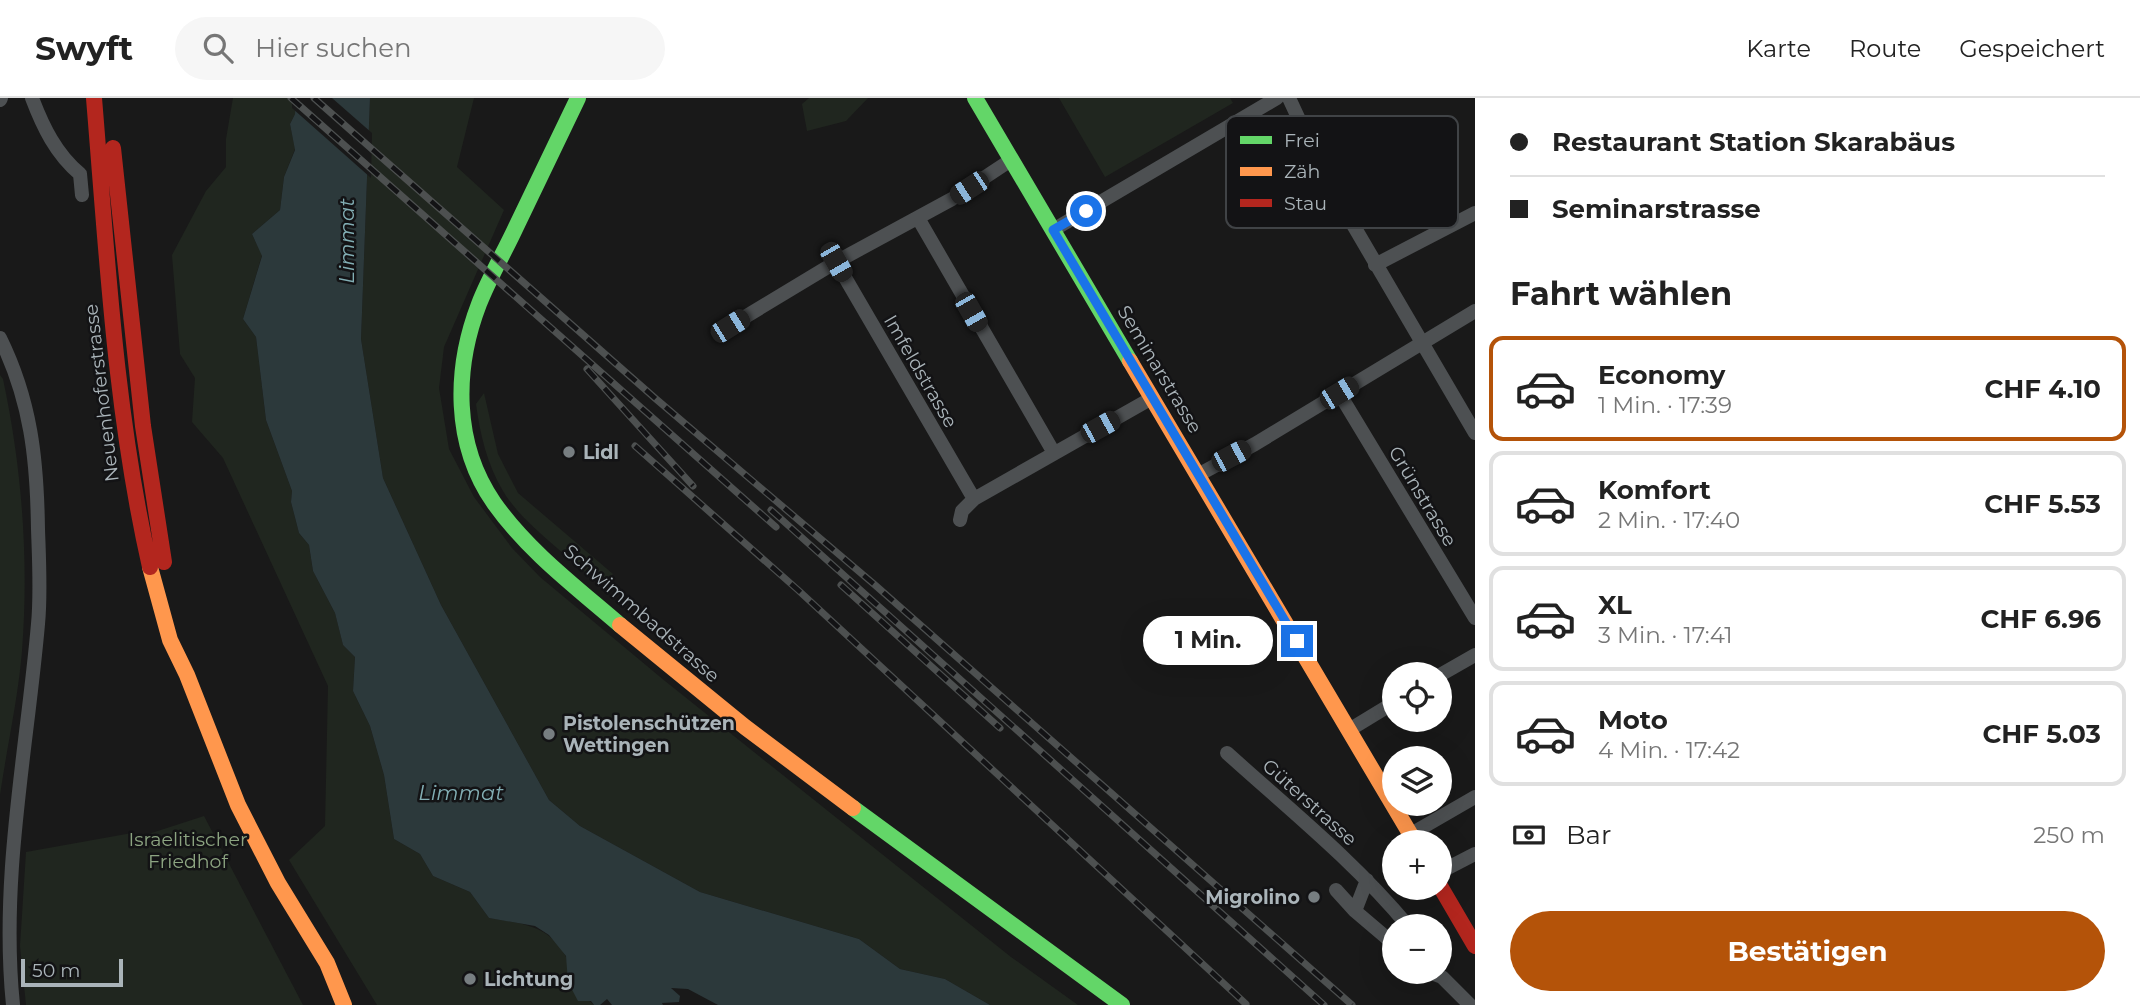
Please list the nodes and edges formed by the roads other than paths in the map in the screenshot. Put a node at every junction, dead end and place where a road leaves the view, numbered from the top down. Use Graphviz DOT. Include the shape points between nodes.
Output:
graph roads {
  1 [pos="32,98"];
  2 [pos="94,98"];
  3 [pos="107,98"];
  4 [pos="578,98"];
  5 [pos="975,98"];
  6 [pos="1277,98"];
  7 [pos="1289,98"];
  8 [pos="1246,116"];
  9 [pos="1297,116"];
  10 [pos="1226,128"];
  11 [pos="1012,160"];
  12 [pos="82,195"];
  13 [pos="1475,213"];
  14 [pos="918,218"];
  15 [pos="1458,222"];
  16 [pos="1355,228"];
  17 [pos="1446,228"];
  18 [pos="1053,230"];
  19 [pos="836,262"];
  20 [pos="1376,265"];
  21 [pos="1475,312"];
  22 [pos="730,326"];
  23 [pos="0,338"];
  24 [pos="1422,343"];
  25 [pos="1339,393"];
  26 [pos="1152,398"];
  27 [pos="1475,433"];
  28 [pos="1054,453"];
  29 [pos="1198,475"];
  30 [pos="974,499"];
  31 [pos="960,520"];
  32 [pos="1475,618"];
  33 [pos="1475,655"];
  34 [pos="1452,668"];
  35 [pos="187,675"];
  36 [pos="1382,710"];
  37 [pos="1349,730"];
  38 [pos="1227,753"];
  39 [pos="1475,797"];
  40 [pos="1408,830"];
  41 [pos="1425,830"];
  42 [pos="1475,853"];
  43 [pos="1452,865"];
  44 [pos="1367,880"];
  45 [pos="1336,890"];
  46 [pos="1448,900"];
  47 [pos="1355,911"];
  48 [pos="1397,914"];
  49 [pos="1382,934"];
  50 [pos="1475,946"];
  51 [pos="327,963"];
  52 [pos="1450,984"];
  53 [pos="13,1005"];
  54 [pos="344,1005"];
  55 [pos="362,1005"];
  56 [pos="1122,1005"];
  57 [pos="1470,1005"];
  1 -- 12 [label="street" via="50,139 80,174"];
  2 -- 35 [label="main road, Neuenhoferstrasse" via="123,430 151,574 170,640"];
  3 -- 35 [label="main road, Neuenhoferstrasse" via="152,494"];
  4 -- 56 [label="main road, Schwimmbadstrasse" via="469,330 461,404 464,431 481,480 513,527 702,695"];
  5 -- 11 [label="main road, Seminarstrasse"];
  6 -- 8 [label="street"];
  7 -- 9 [label="street"];
  10 -- 18 [label="street"];
  11 -- 14 [label="street"];
  11 -- 18 [label="main road, Seminarstrasse"];
  13 -- 15 [label="street"];
  14 -- 19 [label="street"];
  14 -- 28 [label="street"];
  16 -- 20 [label="street"];
  17 -- 20 [label="street"];
  18 -- 26 [label="main road, Seminarstrasse"];
  19 -- 22 [label="street"];
  19 -- 30 [label="street, Imfeldstrasse"];
  20 -- 24 [label="street"];
  21 -- 24 [label="street"];
  23 -- 53 [label="street" via="28,411 39,557 38,622 17,811 9,942"];
  24 -- 25 [label="street"];
  24 -- 27 [label="street"];
  25 -- 29 [label="street"];
  25 -- 32 [label="street, Grünstrasse"];
  26 -- 28 [label="street"];
  26 -- 29 [label="main road, Seminarstrasse"];
  28 -- 30 [label="street"];
  29 -- 37 [label="main road, Seminarstrasse"];
  30 -- 31 [label="street"];
  33 -- 34 [label="street"];
  35 -- 51 [label="main road, Neuenhoferstrasse" via="238,805"];
  36 -- 37 [label="street"];
  37 -- 40 [label="main road, Seminarstrasse"];
  38 -- 44 [label="street, Güterstrasse"];
  39 -- 41 [label="street"];
  42 -- 43 [label="street"];
  44 -- 47 [label="street"];
  44 -- 48 [label="street, Güterstrasse"];
  45 -- 47 [label="street"];
  46 -- 50 [label="main road"];
  47 -- 49 [label="street"];
  51 -- 54 [label="main road, Neuenhoferstrasse"];
  51 -- 55 [label="main road, Neuenhoferstrasse"];
  52 -- 57 [label="street"];
}
